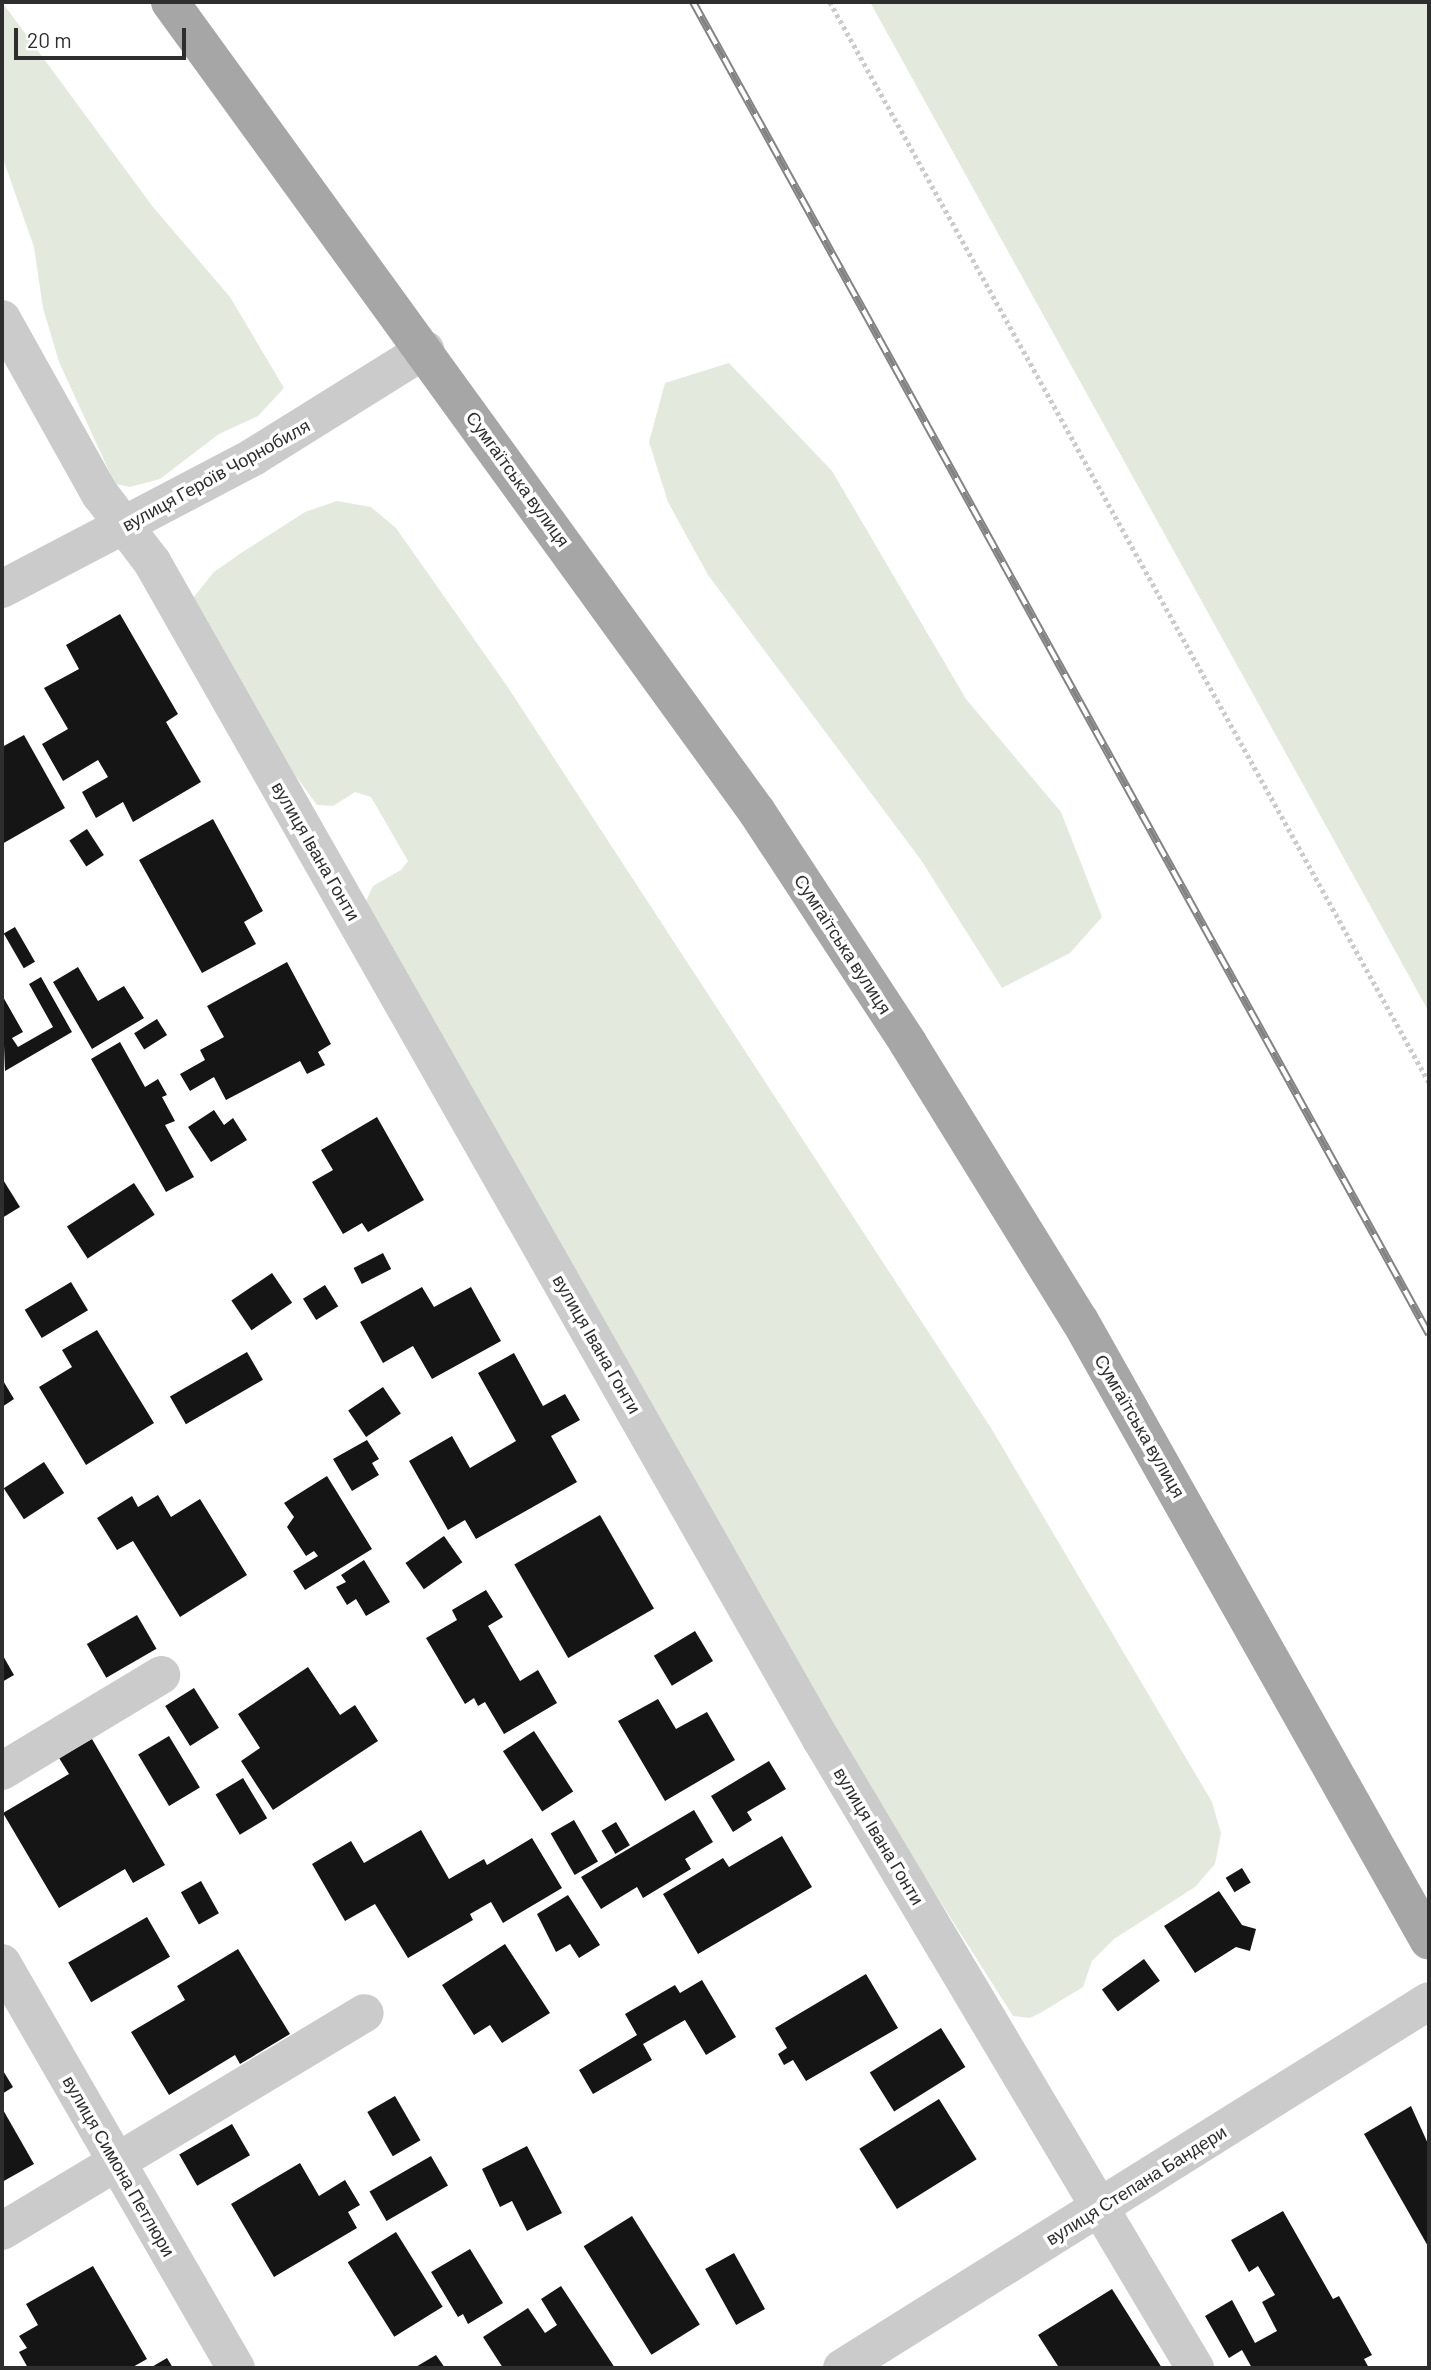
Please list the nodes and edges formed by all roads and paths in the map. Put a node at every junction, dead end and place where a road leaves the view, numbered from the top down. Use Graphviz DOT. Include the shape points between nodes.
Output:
graph roads {
  1 [pos="170,2"];
  2 [pos="830,2"];
  3 [pos="2,319"];
  4 [pos="425,350"];
  5 [pos="123,526"];
  6 [pos="2,589"];
  7 [pos="1429,1082"];
  8 [pos="161,1675"];
  9 [pos="2,1771"];
  10 [pos="1429,1941"];
  11 [pos="2,1963"];
  12 [pos="1429,2001"];
  13 [pos="365,2013"];
  14 [pos="117,2162"];
  15 [pos="1101,2208"];
  16 [pos="2,2231"];
  17 [pos="236,2368"];
  18 [pos="842,2368"];
  19 [pos="1195,2368"];
  1 -- 4 [label="main road, Сумгаїтська вулиця"];
  2 -- 7 [label="path"];
  3 -- 5 [label="street, вулиця Івана Гонти" via="100,494"];
  4 -- 5 [label="street, вулиця Героїв Чорнобиля" via="288,436"];
  4 -- 10 [label="main road, Сумгаїтська вулиця" via="757,812 908,1043 1080,1321"];
  5 -- 6 [label="street, вулиця Героїв Чорнобиля"];
  5 -- 15 [label="street, вулиця Івана Гонти" via="152,562 814,1727"];
  8 -- 9 [label="street"];
  11 -- 14 [label="street, вулиця Симона Петлюри"];
  12 -- 15 [label="street, вулиця Степана Бандери"];
  13 -- 14 [label="street"];
  14 -- 16 [label="street"];
  14 -- 17 [label="street, вулиця Симона Петлюри"];
  15 -- 18 [label="street, вулиця Степана Бандери"];
  15 -- 19 [label="street, вулиця Івана Гонти"];
}
